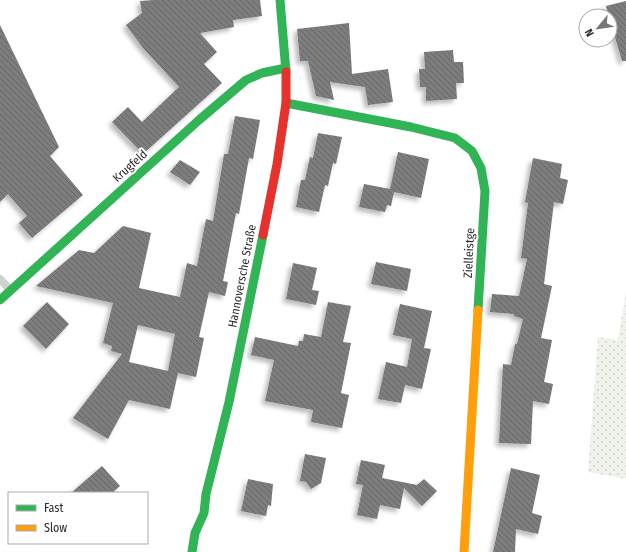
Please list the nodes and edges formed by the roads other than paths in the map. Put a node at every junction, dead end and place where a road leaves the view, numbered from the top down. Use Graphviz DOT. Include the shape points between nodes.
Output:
graph roads {
  1 [pos="280,0"];
  2 [pos="286,68"];
  3 [pos="286,103"];
  4 [pos="0,279"];
  5 [pos="10,291"];
  6 [pos="0,300"];
  7 [pos="192,552"];
  8 [pos="464,552"];
  1 -- 2 [label="street, Hannoversche Straße"];
  2 -- 3 [label="street, Hannoversche Straße"];
  2 -- 5 [label="street, Krugfeld" via="262,73 246,80 198,120"];
  3 -- 7 [label="street, Hannoversche Straße" via="229,402 206,494 204,513 195,533"];
  3 -- 8 [label="street, Zielleistge" via="455,138 472,151 481,168 485,191"];
  4 -- 5 [label="lane"];
  5 -- 6 [label="street, Krugfeld"];
}
